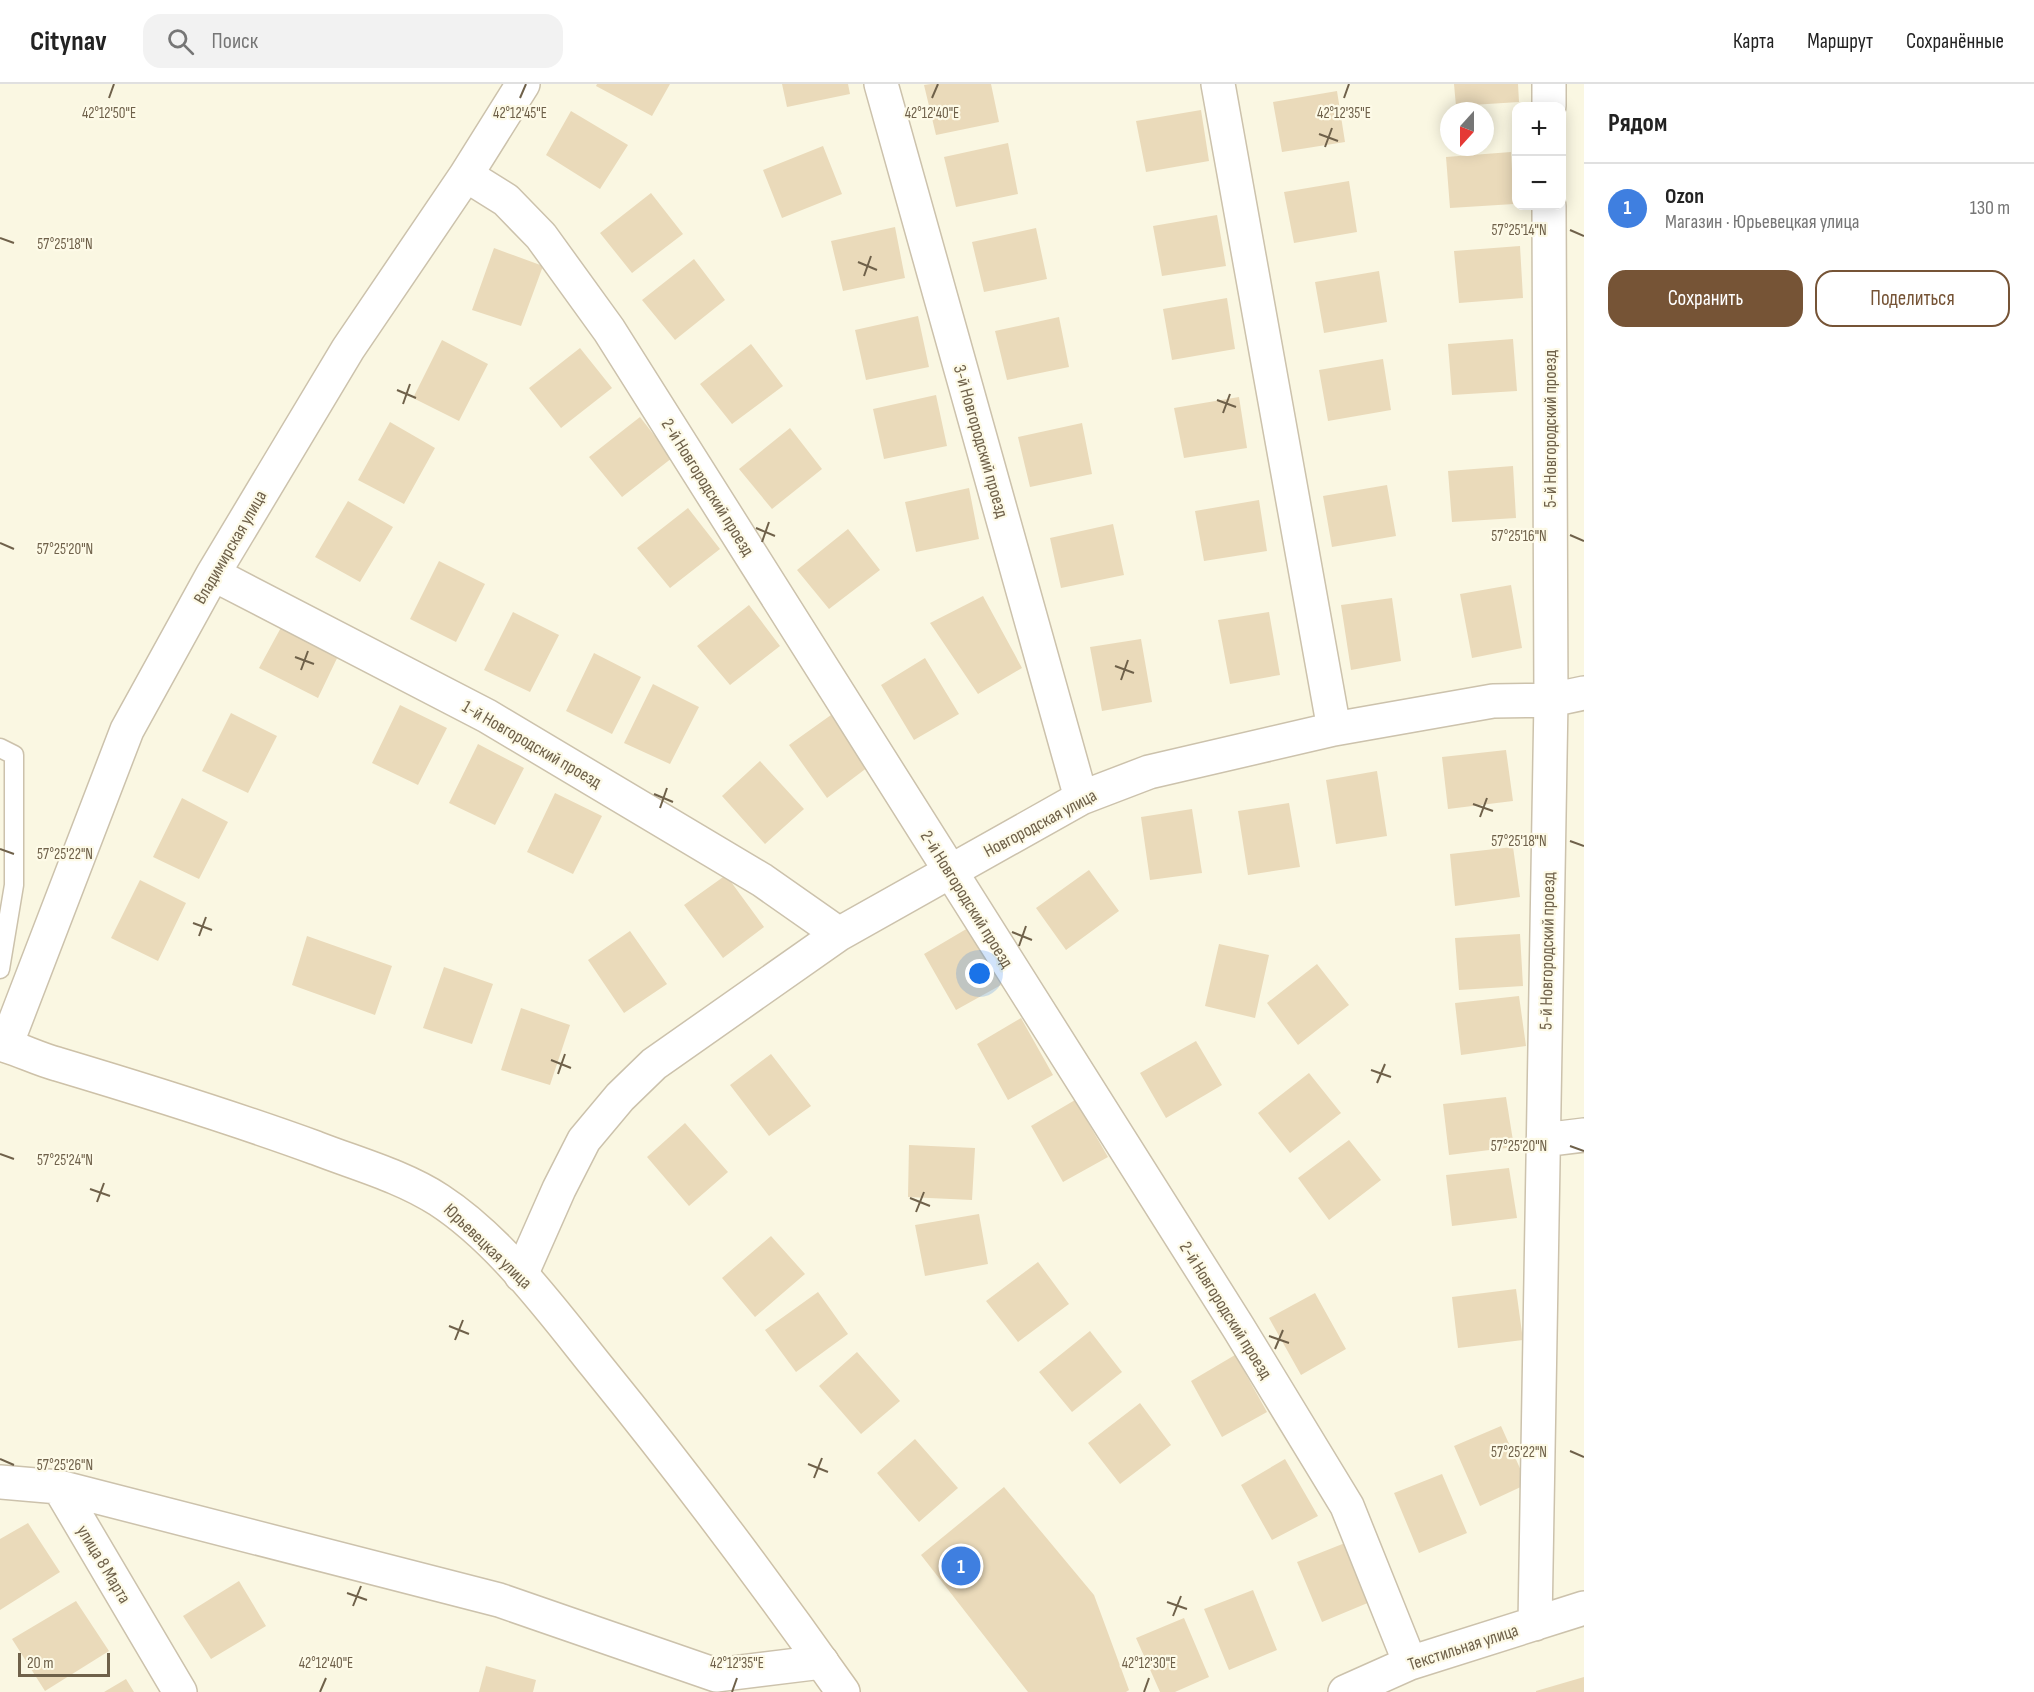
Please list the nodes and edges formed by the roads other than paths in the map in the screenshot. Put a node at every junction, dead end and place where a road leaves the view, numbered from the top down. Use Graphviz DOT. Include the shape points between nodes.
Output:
graph roads {
  1 [pos="523,84"];
  2 [pos="881,84"];
  3 [pos="1218,84"];
  4 [pos="1549,84"];
  5 [pos="1549,102"];
  6 [pos="466,175"];
  7 [pos="1549,210"];
  8 [pos="213,573"];
  9 [pos="1584,693"];
  10 [pos="1551,700"];
  11 [pos="1334,729"];
  12 [pos="0,748"];
  13 [pos="1081,798"];
  14 [pos="950,871"];
  15 [pos="839,933"];
  16 [pos="0,969"];
  17 [pos="3,1045"];
  18 [pos="1584,1135"];
  19 [pos="1543,1140"];
  20 [pos="521,1275"];
  21 [pos="0,1482"];
  22 [pos="59,1487"];
  23 [pos="1584,1608"];
  24 [pos="1535,1624"];
  25 [pos="822,1662"];
  26 [pos="1410,1663"];
  27 [pos="180,1692"];
  28 [pos="843,1692"];
  29 [pos="1345,1692"];
  1 -- 6 [label="street, Владимирская улица"];
  2 -- 13 [label="street, 3-й Новгородский проезд"];
  3 -- 11 [label="street"];
  4 -- 5 [label="street"];
  6 -- 8 [label="street, Владимирская улица" via="348,349"];
  6 -- 14 [label="street, 2-й Новгородский проезд" via="506,200 541,236 609,330"];
  7 -- 10 [label="street, 5-й Новгородский проезд"];
  8 -- 15 [label="street, 1-й Новгородский проезд" via="487,716 762,880"];
  8 -- 17 [label="street, Владимирская улица" via="127,730"];
  9 -- 10 [label="street, Новгородская улица"];
  10 -- 11 [label="street, Новгородская улица" via="1493,701"];
  10 -- 19 [label="street, 5-й Новгородский проезд"];
  11 -- 13 [label="street, Новгородская улица" via="1149,772"];
  12 -- 16 [label="lane" via="15,755 14,885"];
  13 -- 14 [label="street, Новгородская улица"];
  14 -- 15 [label="street, Новгородская улица"];
  14 -- 26 [label="street, 2-й Новгородский проезд" via="1347,1506"];
  15 -- 20 [label="street, Новгородская улица" via="654,1064 620,1096 584,1140"];
  17 -- 20 [label="street, Юрьевецкая улица" via="279,1135 408,1183 466,1221"];
  18 -- 19 [label="street"];
  19 -- 24 [label="street, 5-й Новгородский проезд"];
  20 -- 25 [label="street, Юрьевецкая улица" via="614,1387"];
  21 -- 22 [label="street"];
  22 -- 25 [label="street" via="499,1600 716,1675"];
  22 -- 27 [label="street, улица 8 Марта"];
  23 -- 24 [label="street, Текстильная улица"];
  24 -- 26 [label="street, Текстильная улица"];
  25 -- 28 [label="street, Юрьевецкая улица"];
  26 -- 29 [label="street, Текстильная улица"];
}
